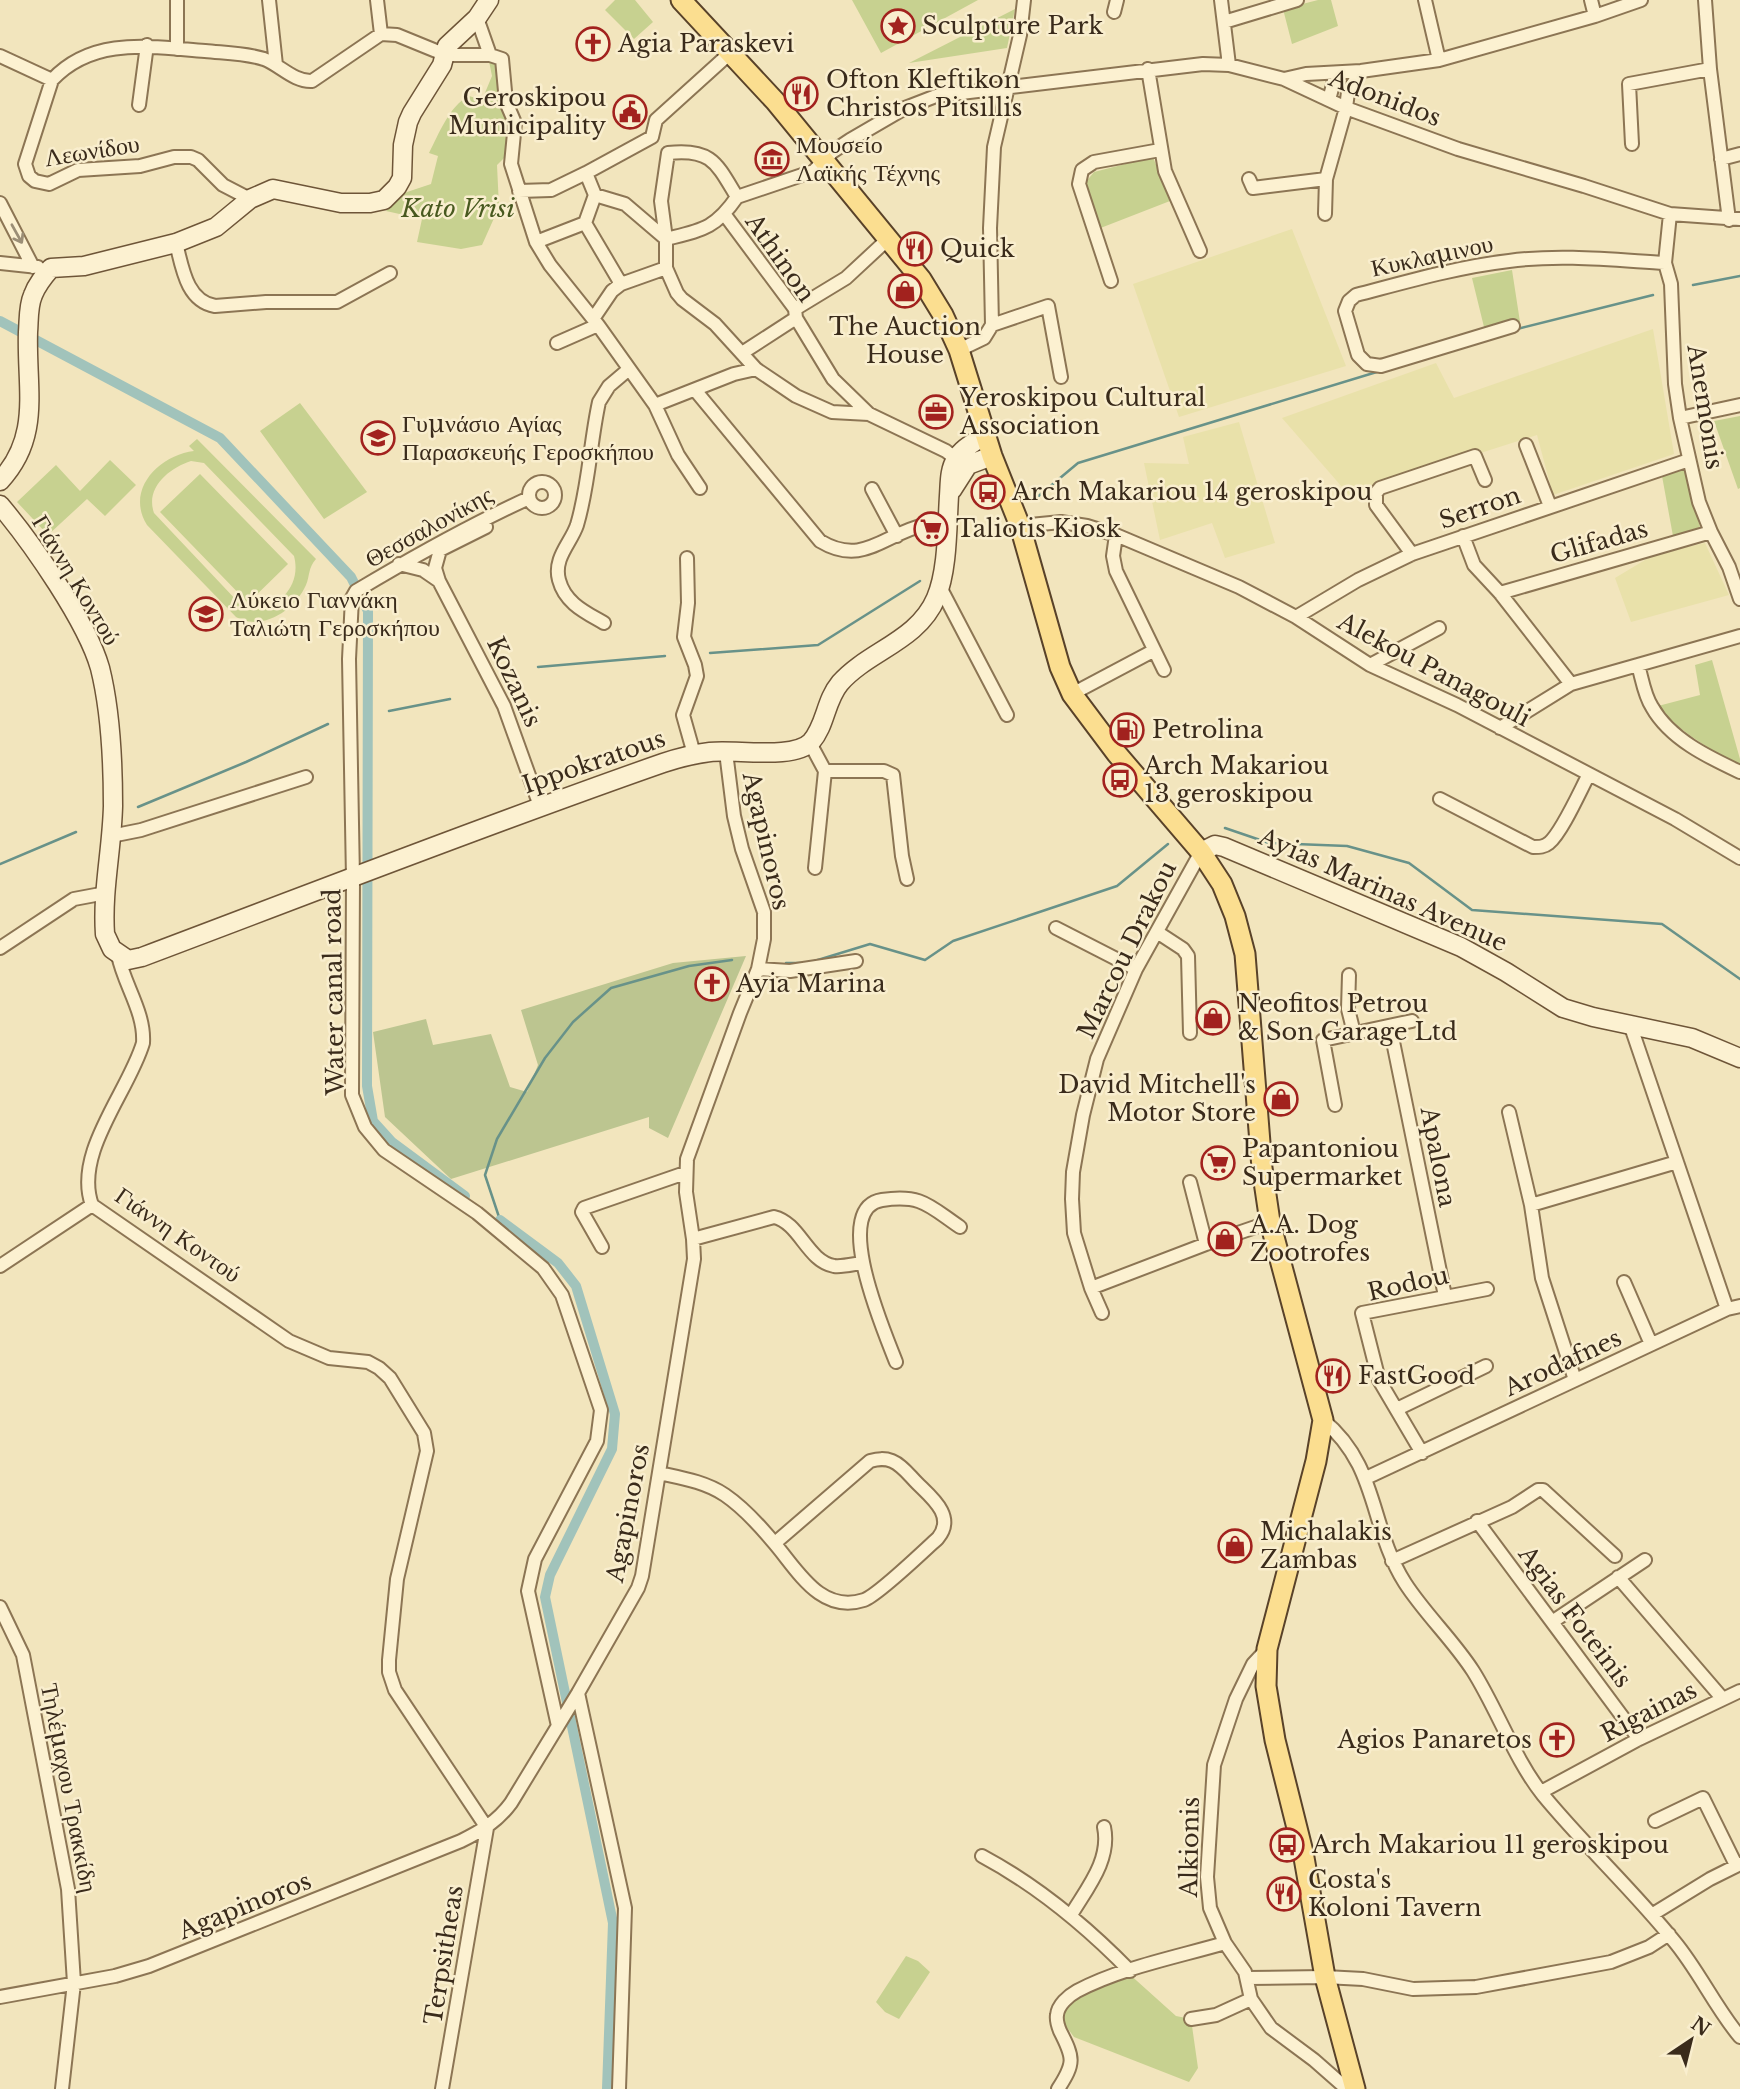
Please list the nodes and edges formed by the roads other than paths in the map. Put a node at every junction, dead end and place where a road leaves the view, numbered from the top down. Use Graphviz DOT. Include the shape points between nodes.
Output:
graph roads {
  1 [pos="177,0"];
  2 [pos="269,0"];
  3 [pos="377,0"];
  4 [pos="489,0"];
  5 [pos="1024,0"];
  6 [pos="1221,0"];
  7 [pos="1297,0"];
  8 [pos="1425,0"];
  9 [pos="1591,0"];
  10 [pos="1641,0"];
  11 [pos="1705,0"];
  12 [pos="688,3"];
  13 [pos="1595,16"];
  14 [pos="477,18"];
  15 [pos="1224,22"];
  16 [pos="381,34"];
  17 [pos="147,45"];
  18 [pos="177,49"];
  19 [pos="729,54"];
  20 [pos="446,55"];
  21 [pos="0,56"];
  22 [pos="496,57"];
  23 [pos="1439,60"];
  24 [pos="276,65"];
  25 [pos="1229,65"];
  26 [pos="1148,69"];
  27 [pos="1710,69"];
  28 [pos="1361,71"];
  29 [pos="1336,73"];
  30 [pos="1284,79"];
  31 [pos="52,80"];
  32 [pos="1009,86"];
  33 [pos="1329,100"];
  34 [pos="139,105"];
  35 [pos="1346,108"];
  36 [pos="652,137"];
  37 [pos="1632,144"];
  38 [pos="1160,150"];
  39 [pos="668,153"];
  40 [pos="1740,154"];
  41 [pos="1721,159"];
  42 [pos="825,160"];
  43 [pos="586,173"];
  44 [pos="1326,178"];
  45 [pos="1249,179"];
  46 [pos="519,191"];
  47 [pos="596,195"];
  48 [pos="737,197"];
  49 [pos="250,199"];
  50 [pos="0,203"];
  51 [pos="1325,214"];
  52 [pos="1670,214"];
  53 [pos="725,215"];
  54 [pos="1735,219"];
  55 [pos="585,223"];
  56 [pos="666,239"];
  57 [pos="888,239"];
  58 [pos="536,242"];
  59 [pos="176,243"];
  60 [pos="1200,251"];
  61 [pos="0,263"];
  62 [pos="1665,263"];
  63 [pos="42,267"];
  64 [pos="666,268"];
  65 [pos="390,273"];
  66 [pos="1111,281"];
  67 [pos="621,284"];
  68 [pos="796,313"];
  69 [pos="596,322"];
  70 [pos="992,324"];
  71 [pos="1513,326"];
  72 [pos="557,343"];
  73 [pos="959,350"];
  74 [pos="742,353"];
  75 [pos="629,369"];
  76 [pos="756,369"];
  77 [pos="1061,377"];
  78 [pos="695,390"];
  79 [pos="654,405"];
  80 [pos="1740,405"];
  81 [pos="869,414"];
  82 [pos="1680,418"];
  83 [pos="985,435"];
  84 [pos="1526,445"];
  85 [pos="992,456"];
  86 [pos="956,459"];
  87 [pos="1689,460"];
  88 [pos="1485,480"];
  89 [pos="0,481"];
  90 [pos="700,488"];
  91 [pos="873,489"];
  92 [pos="949,496"];
  93 [pos="0,505"];
  94 [pos="1550,506"];
  95 [pos="946,524"];
  96 [pos="1020,526"];
  97 [pos="1711,532"];
  98 [pos="1116,535"];
  99 [pos="897,536"];
  100 [pos="1463,536"];
  101 [pos="440,550"];
  102 [pos="1412,554"];
  103 [pos="687,558"];
  104 [pos="399,564"];
  105 [pos="1735,565"];
  106 [pos="439,581"];
  107 [pos="940,587"];
  108 [pos="1500,593"];
  109 [pos="353,596"];
  110 [pos="1740,599"];
  111 [pos="1296,618"];
  112 [pos="604,623"];
  113 [pos="1439,628"];
  114 [pos="1740,636"];
  115 [pos="1153,651"];
  116 [pos="1370,665"];
  117 [pos="1638,665"];
  118 [pos="1164,670"];
  119 [pos="1571,684"];
  120 [pos="1072,694"];
  121 [pos="1007,715"];
  122 [pos="1500,728"];
  123 [pos="810,743"];
  124 [pos="726,752"];
  125 [pos="694,754"];
  126 [pos="825,771"];
  127 [pos="1740,772"];
  128 [pos="1589,774"];
  129 [pos="306,777"];
  130 [pos="1440,799"];
  131 [pos="541,806"];
  132 [pos="111,836"];
  133 [pos="1201,852"];
  134 [pos="1740,858"];
  135 [pos="815,868"];
  136 [pos="363,874"];
  137 [pos="907,878"];
  138 [pos="106,893"];
  139 [pos="1056,928"];
  140 [pos="1157,932"];
  141 [pos="0,948"];
  142 [pos="118,955"];
  143 [pos="856,961"];
  144 [pos="758,969"];
  145 [pos="1136,969"];
  146 [pos="1349,975"];
  147 [pos="1412,1021"];
  148 [pos="1630,1024"];
  149 [pos="1390,1027"];
  150 [pos="1190,1033"];
  151 [pos="1354,1033"];
  152 [pos="1740,1058"];
  153 [pos="1335,1105"];
  154 [pos="1509,1112"];
  155 [pos="1677,1162"];
  156 [pos="685,1173"];
  157 [pos="1190,1182"];
  158 [pos="92,1205"];
  159 [pos="1531,1205"];
  160 [pos="1269,1222"];
  161 [pos="960,1227"];
  162 [pos="694,1239"];
  163 [pos="1206,1244"];
  164 [pos="602,1247"];
  165 [pos="862,1263"];
  166 [pos="0,1266"];
  167 [pos="1624,1282"];
  168 [pos="1091,1288"];
  169 [pos="1487,1289"];
  170 [pos="1445,1296"];
  171 [pos="1734,1308"];
  172 [pos="1102,1313"];
  173 [pos="1651,1344"];
  174 [pos="896,1362"];
  175 [pos="1486,1366"];
  176 [pos="1575,1380"];
  177 [pos="1397,1409"];
  178 [pos="1322,1420"];
  179 [pos="1422,1453"];
  180 [pos="659,1474"];
  181 [pos="1366,1478"];
  182 [pos="1477,1521"];
  183 [pos="775,1543"];
  184 [pos="1615,1556"];
  185 [pos="1645,1560"];
  186 [pos="1392,1561"];
  187 [pos="1618,1577"];
  188 [pos="0,1607"];
  189 [pos="1552,1622"];
  190 [pos="1266,1649"];
  191 [pos="1740,1691"];
  192 [pos="576,1697"];
  193 [pos="1722,1698"];
  194 [pos="560,1723"];
  195 [pos="1639,1739"];
  196 [pos="1541,1792"];
  197 [pos="1655,1821"];
  198 [pos="1104,1827"];
  199 [pos="487,1828"];
  200 [pos="982,1856"];
  201 [pos="1738,1865"];
  202 [pos="1653,1914"];
  203 [pos="1071,1915"];
  204 [pos="1669,1934"];
  205 [pos="1225,1943"];
  206 [pos="1130,1971"];
  207 [pos="1325,1977"];
  208 [pos="1248,1978"];
  209 [pos="74,1983"];
  210 [pos="0,1997"];
  211 [pos="1251,1999"];
  212 [pos="1191,2019"];
  213 [pos="1740,2037"];
  214 [pos="62,2089"];
  215 [pos="442,2089"];
  216 [pos="620,2089"];
  217 [pos="1058,2089"];
  218 [pos="1347,2089"];
  219 [pos="1355,2089"];
  1 -- 18 [label="street"];
  2 -- 24 [label="street"];
  3 -- 16 [label="street"];
  4 -- 14 [label="street"];
  5 -- 32 [label="street"];
  6 -- 15 [label="street"];
  7 -- 15 [label="street"];
  8 -- 23 [label="street"];
  9 -- 13 [label="street"];
  10 -- 13 [label="street"];
  11 -- 27 [label="street"];
  12 -- 19 [label="main road"];
  13 -- 23 [label="street"];
  14 -- 20 [label="street" via="451,41"];
  14 -- 22 [label="street"];
  15 -- 25 [label="street"];
  16 -- 20 [label="street" via="397,35"];
  16 -- 24 [label="street" via="312,81 301,80"];
  17 -- 18 [label="street"];
  17 -- 31 [label="street" via="106,49 79,58"];
  17 -- 34 [label="street"];
  18 -- 24 [label="street" via="249,55"];
  19 -- 36 [label="street" via="656,120"];
  19 -- 42 [label="main road"];
  20 -- 22 [label="street"];
  20 -- 49 [label="street" via="408,122 404,173 384,200 341,203 280,189"];
  21 -- 31 [label="street"];
  22 -- 46 [label="street" via="515,123 512,164"];
  23 -- 28 [label="street"];
  25 -- 26 [label="street, Adonidos"];
  25 -- 30 [label="street, Adonidos"];
  26 -- 32 [label="street, Adonidos"];
  26 -- 38 [label="street"];
  27 -- 37 [label="street" via="1629,84"];
  27 -- 41 [label="street"];
  28 -- 29 [label="street"];
  28 -- 35 [label="street" via="1348,92"];
  29 -- 30 [label="street"];
  29 -- 33 [label="street"];
  30 -- 33 [label="street, Adonidos"];
  31 -- 49 [label="street, Λεωνίδου" via="24,164 35,181 49,184 78,170 140,166 191,156 223,186"];
  32 -- 42 [label="street, Adonidos" via="936,96 905,108"];
  32 -- 70 [label="street" via="994,147"];
  33 -- 35 [label="street, Adonidos"];
  35 -- 44 [label="street"];
  35 -- 52 [label="street, Adonidos" via="1458,149"];
  36 -- 39 [label="street"];
  36 -- 43 [label="street"];
  38 -- 60 [label="street"];
  38 -- 66 [label="street" via="1094,162 1082,170 1079,184"];
  39 -- 48 [label="street, Athinon" via="688,152 717,163"];
  39 -- 56 [label="street" via="661,201"];
  40 -- 41 [label="street"];
  41 -- 54 [label="street"];
  42 -- 48 [label="street, Adonidos" via="814,171"];
  42 -- 57 [label="main road"];
  43 -- 46 [label="street" via="551,190"];
  43 -- 47 [label="street"];
  44 -- 45 [label="street" via="1252,188"];
  44 -- 51 [label="street"];
  46 -- 58 [label="street"];
  47 -- 55 [label="street"];
  47 -- 56 [label="street" via="625,204"];
  48 -- 53 [label="street, Athinon"];
  49 -- 59 [label="street" via="216,227"];
  50 -- 63 [label="street, one-way"];
  52 -- 54 [label="street, Adonidos"];
  52 -- 62 [label="street, Anemonis"];
  53 -- 56 [label="street" via="706,227"];
  53 -- 68 [label="street, Athinon"];
  55 -- 58 [label="street"];
  55 -- 67 [label="street"];
  56 -- 64 [label="street"];
  57 -- 68 [label="street" via="846,278"];
  57 -- 73 [label="main road" via="922,279"];
  58 -- 69 [label="street"];
  59 -- 63 [label="street" via="84,266"];
  59 -- 65 [label="street" via="194,294 215,306 337,302"];
  61 -- 63 [label="street"];
  62 -- 71 [label="street, Κυκλαμινου" via="1566,258 1509,261 1434,274 1356,295 1345,311 1358,355 1367,364 1381,366"];
  62 -- 82 [label="street, Anemonis" via="1671,284"];
  63 -- 89 [label="street" via="28,332 29,424 20,454"];
  64 -- 67 [label="street"];
  64 -- 74 [label="street" via="681,299 715,324"];
  67 -- 69 [label="street" via="612,291"];
  68 -- 74 [label="street"];
  68 -- 81 [label="street, Athinon" via="833,379"];
  69 -- 72 [label="street"];
  69 -- 75 [label="street"];
  70 -- 73 [label="street" via="984,338"];
  70 -- 77 [label="street" via="1048,306"];
  73 -- 83 [label="main road"];
  74 -- 76 [label="street"];
  75 -- 79 [label="street"];
  75 -- 112 [label="street" via="599,402 576,527 560,556 558,578 568,599"];
  76 -- 78 [label="street"];
  76 -- 81 [label="street" via="815,406"];
  78 -- 79 [label="street"];
  78 -- 99 [label="street" via="820,541 851,552"];
  79 -- 90 [label="street"];
  80 -- 82 [label="street"];
  81 -- 86 [label="street"];
  82 -- 87 [label="street, Anemonis"];
  83 -- 85 [label="main road"];
  83 -- 86 [label="street"];
  84 -- 94 [label="street"];
  85 -- 92 [label="street" via="968,466"];
  85 -- 96 [label="main road"];
  86 -- 92 [label="street"];
  87 -- 94 [label="street, Serron"];
  87 -- 97 [label="street, Anemonis"];
  88 -- 102 [label="street" via="1475,456 1380,488 1376,505"];
  91 -- 99 [label="street"];
  92 -- 95 [label="street"];
  93 -- 132 [label="street, Γιάννη Κοντού" via="70,607 99,667 111,748"];
  94 -- 100 [label="street, Serron"];
  95 -- 99 [label="street" via="925,525"];
  95 -- 107 [label="street"];
  96 -- 98 [label="street, Alekou Panagouli" via="1073,523"];
  96 -- 120 [label="main road"];
  97 -- 105 [label="street, Anemonis"];
  97 -- 108 [label="street, Glifadas"];
  98 -- 111 [label="street, Alekou Panagouli" via="1239,587"];
  98 -- 115 [label="street" via="1116,571"];
  100 -- 102 [label="street, Serron"];
  100 -- 108 [label="street" via="1474,565"];
  101 -- 104 [label="street, Θεσσαλονίκης" via="530,501 465,527"];
  101 -- 106 [label="street, Kozanis" via="435,568"];
  102 -- 111 [label="street, Serron"];
  103 -- 125 [label="street" via="684,637 697,676 683,715"];
  104 -- 106 [label="street" via="423,570"];
  104 -- 109 [label="street, Θεσσαλονίκης"];
  105 -- 110 [label="street, Anemonis"];
  106 -- 131 [label="street, Kozanis" via="504,706"];
  107 -- 121 [label="street"];
  107 -- 123 [label="street" via="920,623 838,685"];
  108 -- 119 [label="street"];
  109 -- 136 [label="street, Water canal road" via="349,659"];
  111 -- 116 [label="street, Alekou Panagouli"];
  113 -- 116 [label="street"];
  114 -- 117 [label="street"];
  115 -- 118 [label="street"];
  115 -- 120 [label="street"];
  116 -- 122 [label="street, Alekou Panagouli"];
  117 -- 119 [label="street"];
  117 -- 127 [label="street" via="1650,705 1667,728"];
  119 -- 122 [label="street"];
  120 -- 133 [label="main road"];
  122 -- 128 [label="street, Alekou Panagouli"];
  123 -- 124 [label="street, Ippokratous" via="796,750"];
  123 -- 126 [label="street"];
  124 -- 125 [label="street, Ippokratous"];
  124 -- 144 [label="street, Agapinoros" via="734,816 764,912"];
  125 -- 131 [label="street, Ippokratous"];
  126 -- 135 [label="street"];
  126 -- 137 [label="street" via="893,775"];
  128 -- 130 [label="street" via="1546,846 1533,847"];
  128 -- 134 [label="street, Alekou Panagouli"];
  129 -- 132 [label="street"];
  131 -- 136 [label="street, Ippokratous"];
  132 -- 138 [label="street, Γιάννη Κοντού"];
  133 -- 140 [label="street, Marcou Drakou"];
  133 -- 148 [label="street, Ayias Marinas Avenue" via="1215,845 1224,847 1461,947 1563,1007"];
  133 -- 160 [label="main road" via="1229,899 1245,954"];
  136 -- 142 [label="street, Ippokratous" via="142,957 128,960"];
  136 -- 194 [label="street, Water canal road" via="352,1095 365,1127 384,1150 477,1213 543,1268 562,1295 601,1410 597,1441 535,1559 528,1591"];
  138 -- 141 [label="street" via="74,899"];
  138 -- 142 [label="street, Γιάννη Κοντού" via="105,934"];
  139 -- 145 [label="street"];
  140 -- 145 [label="street, Marcou Drakou"];
  140 -- 150 [label="street" via="1188,956"];
  142 -- 158 [label="street, Γιάννη Κοντού" via="143,1024 143,1043 92,1155"];
  143 -- 144 [label="street" via="790,971"];
  144 -- 156 [label="street, Agapinoros"];
  145 -- 168 [label="street, Marcou Drakou" via="1097,1059 1073,1172 1074,1233"];
  146 -- 151 [label="street" via="1348,1009"];
  147 -- 149 [label="street"];
  148 -- 152 [label="street, Ayias Marinas Avenue" via="1692,1038"];
  148 -- 155 [label="street"];
  149 -- 151 [label="street"];
  149 -- 170 [label="street, Apalona"];
  151 -- 153 [label="street" via="1323,1040"];
  154 -- 159 [label="street"];
  155 -- 159 [label="street"];
  155 -- 171 [label="street"];
  156 -- 162 [label="street, Agapinoros"];
  156 -- 164 [label="street" via="584,1208"];
  157 -- 163 [label="street"];
  158 -- 166 [label="street"];
  158 -- 199 [label="street, Γιάννη Κοντού" via="289,1341 330,1358 368,1362 390,1378 427,1443 397,1579 389,1672 395,1690"];
  159 -- 176 [label="street" via="1542,1278"];
  160 -- 163 [label="street"];
  160 -- 178 [label="main road"];
  161 -- 165 [label="street" via="913,1198 874,1201 860,1220"];
  162 -- 165 [label="street" via="774,1217 791,1226 826,1262 835,1266"];
  162 -- 180 [label="street, Agapinoros"];
  163 -- 168 [label="street"];
  165 -- 174 [label="street"];
  167 -- 173 [label="street"];
  168 -- 172 [label="street, Marcou Drakou"];
  169 -- 170 [label="street, Rodou"];
  170 -- 177 [label="street, Rodou" via="1362,1313 1379,1380"];
  171 -- 173 [label="street, Arodafnes"];
  173 -- 176 [label="street, Arodafnes"];
  175 -- 177 [label="street"];
  176 -- 179 [label="street, Arodafnes"];
  177 -- 179 [label="street, Rodou"];
  178 -- 181 [label="street" via="1341,1437"];
  178 -- 190 [label="main road" via="1316,1461"];
  179 -- 181 [label="street, Arodafnes"];
  180 -- 183 [label="street" via="688,1479 723,1494"];
  180 -- 192 [label="street, Agapinoros" via="638,1588"];
  181 -- 186 [label="street"];
  182 -- 184 [label="street" via="1543,1490"];
  182 -- 186 [label="street"];
  182 -- 189 [label="street, Agias Foteinis"];
  183 -- 183 [label="street" via="821,1595 836,1602 867,1600 938,1538 944,1520 938,1504 899,1465 877,1459"];
  185 -- 187 [label="street"];
  186 -- 196 [label="street" via="1471,1669"];
  187 -- 189 [label="street"];
  187 -- 193 [label="street"];
  188 -- 209 [label="street, Τηλέμαχου Τρακκίδη" via="23,1655 68,1889"];
  189 -- 195 [label="street, Agias Foteinis"];
  190 -- 205 [label="street, Alkionis" via="1236,1699 1214,1765 1208,1893"];
  190 -- 207 [label="main road" via="1266,1686 1275,1740 1303,1852"];
  191 -- 193 [label="street, Rigainas"];
  192 -- 194 [label="street, Agapinoros"];
  192 -- 216 [label="street" via="625,1908"];
  193 -- 195 [label="street, Rigainas"];
  194 -- 199 [label="street, Agapinoros" via="506,1811"];
  195 -- 196 [label="street, Rigainas"];
  196 -- 202 [label="street"];
  197 -- 201 [label="street" via="1703,1798"];
  198 -- 203 [label="street" via="1105,1856"];
  199 -- 209 [label="street, Agapinoros" via="183,1954 115,1976"];
  199 -- 215 [label="street, Terpsitheas"];
  200 -- 203 [label="street"];
  201 -- 202 [label="street"];
  202 -- 204 [label="street"];
  203 -- 206 [label="street"];
  204 -- 207 [label="street" via="1611,1962 1476,1987 1413,1989"];
  204 -- 213 [label="street"];
  205 -- 206 [label="street"];
  205 -- 208 [label="street, Alkionis"];
  206 -- 217 [label="street" via="1074,1993 1061,2005 1057,2023 1072,2061"];
  207 -- 208 [label="street"];
  207 -- 219 [label="main road"];
  208 -- 211 [label="street, Alkionis"];
  209 -- 210 [label="street, Agapinoros"];
  209 -- 214 [label="street, Τηλέμαχου Τρακκίδη"];
  211 -- 212 [label="street" via="1216,2015"];
  211 -- 218 [label="street, Alkionis" via="1278,2035"];
}
